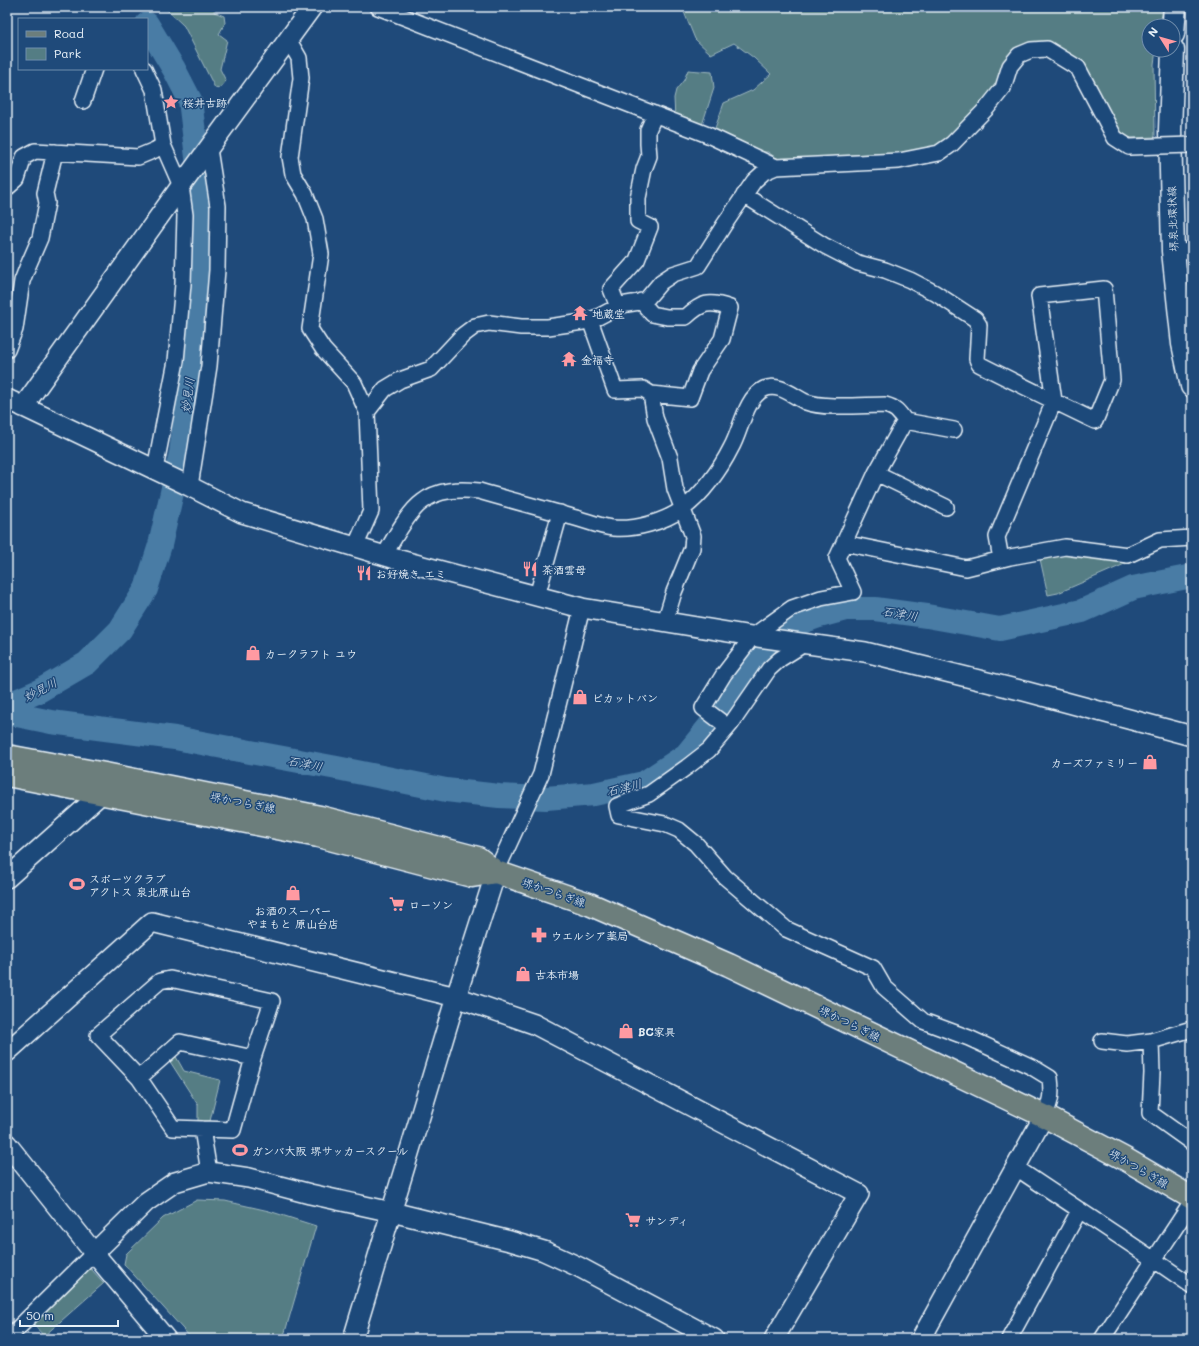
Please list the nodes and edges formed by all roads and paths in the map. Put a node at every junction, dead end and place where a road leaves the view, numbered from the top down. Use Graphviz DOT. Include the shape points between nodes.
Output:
graph roads {
  1 [pos="312,7"];
  2 [pos="378,7"];
  3 [pos="1175,7"];
  4 [pos="1174,18"];
  5 [pos="288,39"];
  6 [pos="1172,58"];
  7 [pos="94,70"];
  8 [pos="144,70"];
  9 [pos="83,101"];
  10 [pos="655,114"];
  11 [pos="163,145"];
  12 [pos="1192,145"];
  13 [pos="208,150"];
  14 [pos="55,152"];
  15 [pos="776,167"];
  16 [pos="183,184"];
  17 [pos="7,188"];
  18 [pos="744,195"];
  19 [pos="1182,251"];
  20 [pos="641,302"];
  21 [pos="618,307"];
  22 [pos="590,320"];
  23 [pos="7,350"];
  24 [pos="1192,386"];
  25 [pos="651,394"];
  26 [pos="1054,401"];
  27 [pos="15,403"];
  28 [pos="367,412"];
  29 [pos="905,421"];
  30 [pos="954,430"];
  31 [pos="156,470"];
  32 [pos="876,473"];
  33 [pos="188,485"];
  34 [pos="946,507"];
  35 [pos="682,509"];
  36 [pos="560,513"];
  37 [pos="1192,538"];
  38 [pos="844,543"];
  39 [pos="355,547"];
  40 [pos="384,556"];
  41 [pos="1001,559"];
  42 [pos="537,596"];
  43 [pos="582,608"];
  44 [pos="665,622"];
  45 [pos="756,637"];
  46 [pos="803,644"];
  47 [pos="728,727"];
  48 [pos="1192,736"];
  49 [pos="7,756"];
  50 [pos="7,775"];
  51 [pos="103,784"];
  52 [pos="496,872"];
  53 [pos="7,878"];
  54 [pos="456,997"];
  55 [pos="1192,1029"];
  56 [pos="1102,1041"];
  57 [pos="1152,1041"];
  58 [pos="7,1052"];
  59 [pos="253,1058"];
  60 [pos="139,1078"];
  61 [pos="1044,1116"];
  62 [pos="202,1129"];
  63 [pos="1192,1143"];
  64 [pos="7,1144"];
  65 [pos="1015,1167"];
  66 [pos="209,1172"];
  67 [pos="1192,1198"];
  68 [pos="1192,1202"];
  69 [pos="1079,1211"];
  70 [pos="392,1212"];
  71 [pos="94,1253"];
  72 [pos="1154,1259"];
  73 [pos="1192,1286"];
  74 [pos="7,1339"];
  75 [pos="166,1339"];
  76 [pos="353,1339"];
  77 [pos="714,1339"];
  78 [pos="774,1339"];
  79 [pos="921,1339"];
  80 [pos="1009,1339"];
  81 [pos="1102,1339"];
  1 -- 5 [label="street"];
  2 -- 10 [label="street"];
  3 -- 4 [label="main road"];
  5 -- 13 [label="street"];
  5 -- 28 [label="street" via="299,58 301,78 290,157 293,174 316,219 321,254 310,329 323,349 354,383"];
  6 -- 19 [label="main road, 堺泉北環状線" via="1170,130"];
  7 -- 9 [label="street"];
  8 -- 11 [label="street" via="154,90"];
  10 -- 15 [label="street" via="708,135"];
  10 -- 21 [label="street" via="648,130 650,156 644,169 638,198 638,221 650,227 638,260 611,289"];
  11 -- 14 [label="street" via="138,157"];
  11 -- 16 [label="street"];
  12 -- 15 [label="street, bridge" via="1129,147 1115,138 1078,68 1047,49 1031,50 1019,55 1010,66 1003,88 987,108 952,144 939,153 899,161"];
  13 -- 16 [label="street"];
  13 -- 33 [label="street" via="218,206 217,270 209,366"];
  14 -- 17 [label="street" via="35,151 24,157 16,179"];
  14 -- 23 [label="street" via="45,193 47,203 40,238 22,281 15,330"];
  15 -- 18 [label="street" via="764,172"];
  16 -- 27 [label="street"];
  16 -- 31 [label="street" via="183,277 176,361"];
  18 -- 20 [label="street" via="698,266 673,274"];
  18 -- 26 [label="street" via="825,246 858,263 910,280 975,319 979,325 979,364"];
  19 -- 24 [label="main road, 堺泉北環状線" via="1183,344"];
  20 -- 21 [label="street"];
  20 -- 25 [label="street" via="652,314 667,317 686,317 704,304 720,304 730,308 722,339 700,371 690,398"];
  21 -- 22 [label="street"];
  22 -- 25 [label="street" via="615,390 643,389"];
  22 -- 28 [label="street" via="548,327 489,323 475,326 430,369 400,380 385,389"];
  25 -- 35 [label="street" via="655,418 670,458 675,489"];
  26 -- 26 [label="street" via="1095,421 1112,380 1104,289 1039,296"];
  26 -- 41 [label="street" via="997,537"];
  27 -- 31 [label="street"];
  28 -- 39 [label="street" via="371,511"];
  29 -- 30 [label="street"];
  29 -- 32 [label="street"];
  29 -- 35 [label="street" via="893,407 885,405 822,405 807,402 779,388 764,389 749,405 732,448 718,471"];
  31 -- 33 [label="street"];
  32 -- 34 [label="street"];
  32 -- 38 [label="street"];
  33 -- 39 [label="street" via="242,513"];
  35 -- 36 [label="street" via="642,526 612,528"];
  35 -- 44 [label="street" via="693,536 692,548"];
  36 -- 40 [label="street" via="479,491 463,489 435,494 422,502"];
  36 -- 42 [label="street"];
  37 -- 41 [label="street" via="1160,540 1128,555 1066,547"];
  38 -- 41 [label="street" via="966,568"];
  38 -- 45 [label="street" via="837,558 854,592 821,598 792,608"];
  39 -- 40 [label="street"];
  40 -- 42 [label="street"];
  42 -- 43 [label="street"];
  43 -- 44 [label="street"];
  43 -- 52 [label="street" via="541,774"];
  44 -- 45 [label="street"];
  45 -- 46 [label="street"];
  45 -- 47 [label="street" via="724,674 703,708"];
  46 -- 47 [label="street" via="769,669"];
  46 -- 48 [label="street" via="865,652"];
  47 -- 61 [label="street" via="709,750 687,768 649,794 617,806 619,815 665,824 680,830 725,877 786,929 873,968 884,987 923,1021 969,1038 1050,1078 1050,1103"];
  49 -- 51 [label="main road, 堺かつらぎ線"];
  50 -- 51 [label="main road, 堺かつらぎ線"];
  51 -- 52 [label="main road, 堺かつらぎ線" via="472,876"];
  51 -- 53 [label="street"];
  52 -- 54 [label="street"];
  52 -- 61 [label="main road, 堺かつらぎ線" via="589,904 729,964"];
  54 -- 58 [label="street" via="152,922"];
  54 -- 70 [label="street"];
  54 -- 78 [label="street" via="534,1024 859,1194"];
  55 -- 57 [label="street"];
  56 -- 57 [label="street" via="1127,1044"];
  57 -- 63 [label="street" via="1150,1112"];
  59 -- 60 [label="street" via="180,1042"];
  59 -- 60 [label="street" via="272,1001 170,979 160,981 98,1035"];
  59 -- 62 [label="street" via="234,1130"];
  60 -- 62 [label="street" via="173,1128"];
  61 -- 65 [label="street"];
  61 -- 67 [label="main road, 堺かつらぎ線" via="1128,1160"];
  62 -- 66 [label="street"];
  64 -- 71 [label="street"];
  65 -- 69 [label="street"];
  65 -- 79 [label="street"];
  66 -- 70 [label="street" via="249,1178"];
  66 -- 71 [label="street" via="176,1182 146,1202"];
  68 -- 72 [label="street"];
  69 -- 72 [label="street"];
  69 -- 80 [label="street"];
  70 -- 76 [label="street"];
  70 -- 77 [label="street" via="544,1251 579,1266"];
  71 -- 74 [label="street"];
  71 -- 75 [label="street"];
  72 -- 73 [label="street"];
  72 -- 81 [label="street"];
}
